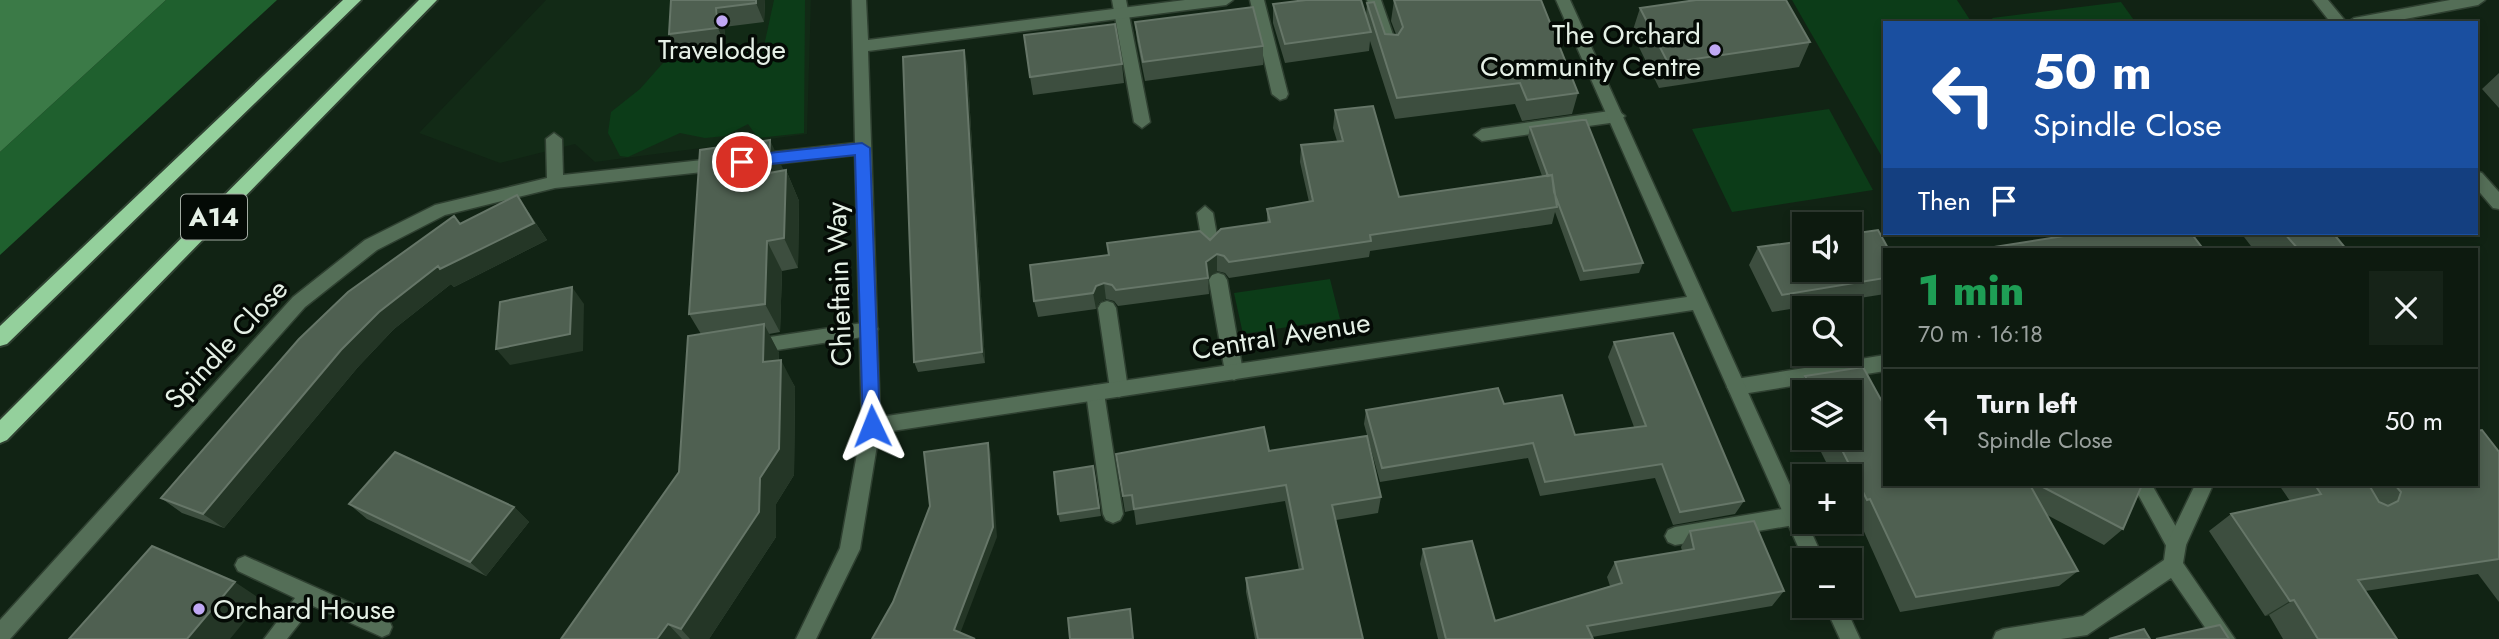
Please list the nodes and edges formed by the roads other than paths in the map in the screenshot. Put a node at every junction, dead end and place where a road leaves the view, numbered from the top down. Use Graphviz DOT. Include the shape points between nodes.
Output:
graph roads {
  1 [pos="353,0"];
  2 [pos="429,0"];
  3 [pos="859,0"];
  4 [pos="1226,0"];
  5 [pos="1257,0"];
  6 [pos="1374,0"];
  7 [pos="1563,0"];
  8 [pos="2320,0"];
  9 [pos="2478,0"];
  10 [pos="1120,7"];
  11 [pos="2338,21"];
  12 [pos="2365,21"];
  13 [pos="861,46"];
  14 [pos="1390,49"];
  15 [pos="1280,94"];
  16 [pos="1617,116"];
  17 [pos="1142,122"];
  18 [pos="1482,135"];
  19 [pos="554,139"];
  20 [pos="862,148"];
  21 [pos="2478,179"];
  22 [pos="555,182"];
  23 [pos="2499,203"];
  24 [pos="1205,213"];
  25 [pos="1211,247"];
  26 [pos="1218,280"];
  27 [pos="1699,302"];
  28 [pos="1107,308"];
  29 [pos="869,329"];
  30 [pos="0,338"];
  31 [pos="733,350"];
  32 [pos="1883,363"];
  33 [pos="1234,372"];
  34 [pos="1737,387"];
  35 [pos="1119,389"];
  36 [pos="1095,393"];
  37 [pos="872,426"];
  38 [pos="0,434"];
  39 [pos="2142,486"];
  40 [pos="2204,486"];
  41 [pos="1792,511"];
  42 [pos="1113,514"];
  43 [pos="1792,516"];
  44 [pos="1675,536"];
  45 [pos="2174,555"];
  46 [pos="245,565"];
  47 [pos="310,595"];
  48 [pos="1840,618"];
  49 [pos="382,627"];
  50 [pos="0,635"];
  51 [pos="274,639"];
  52 [pos="806,639"];
  53 [pos="1850,639"];
  54 [pos="2003,639"];
  55 [pos="2225,639"];
  1 -- 30 [label="highway, A14"];
  2 -- 38 [label="highway, A14"];
  3 -- 13 [label="street, Chieftain Way"];
  4 -- 10 [label="street"];
  5 -- 15 [label="street"];
  6 -- 14 [label="street"];
  7 -- 16 [label="street"];
  8 -- 11 [label="street"];
  9 -- 12 [label="street"];
  10 -- 13 [label="street"];
  10 -- 17 [label="street"];
  13 -- 20 [label="street, Chieftain Way"];
  16 -- 18 [label="street"];
  16 -- 27 [label="street"];
  19 -- 22 [label="street"];
  20 -- 22 [label="street, Spindle Close"];
  20 -- 29 [label="street, Chieftain Way"];
  21 -- 23 [label="street"];
  22 -- 50 [label="street, Spindle Close" via="442,209 371,245 299,302"];
  24 -- 25 [label="street"];
  26 -- 33 [label="street"];
  27 -- 33 [label="street, Central Avenue"];
  27 -- 34 [label="street"];
  28 -- 35 [label="street"];
  29 -- 31 [label="street"];
  29 -- 37 [label="street, Chieftain Way"];
  32 -- 34 [label="street"];
  33 -- 35 [label="street, Central Avenue"];
  34 -- 41 [label="street"];
  35 -- 36 [label="street, Central Avenue"];
  36 -- 37 [label="street, Central Avenue"];
  36 -- 42 [label="street"];
  37 -- 52 [label="street, Chieftain Way" via="850,549"];
  39 -- 45 [label="street"];
  40 -- 45 [label="street"];
  43 -- 44 [label="street"];
  45 -- 54 [label="street" via="2087,625"];
  45 -- 55 [label="street"];
  46 -- 47 [label="street"];
  47 -- 49 [label="street"];
  47 -- 51 [label="street"];
  48 -- 53 [label="street"];
}
